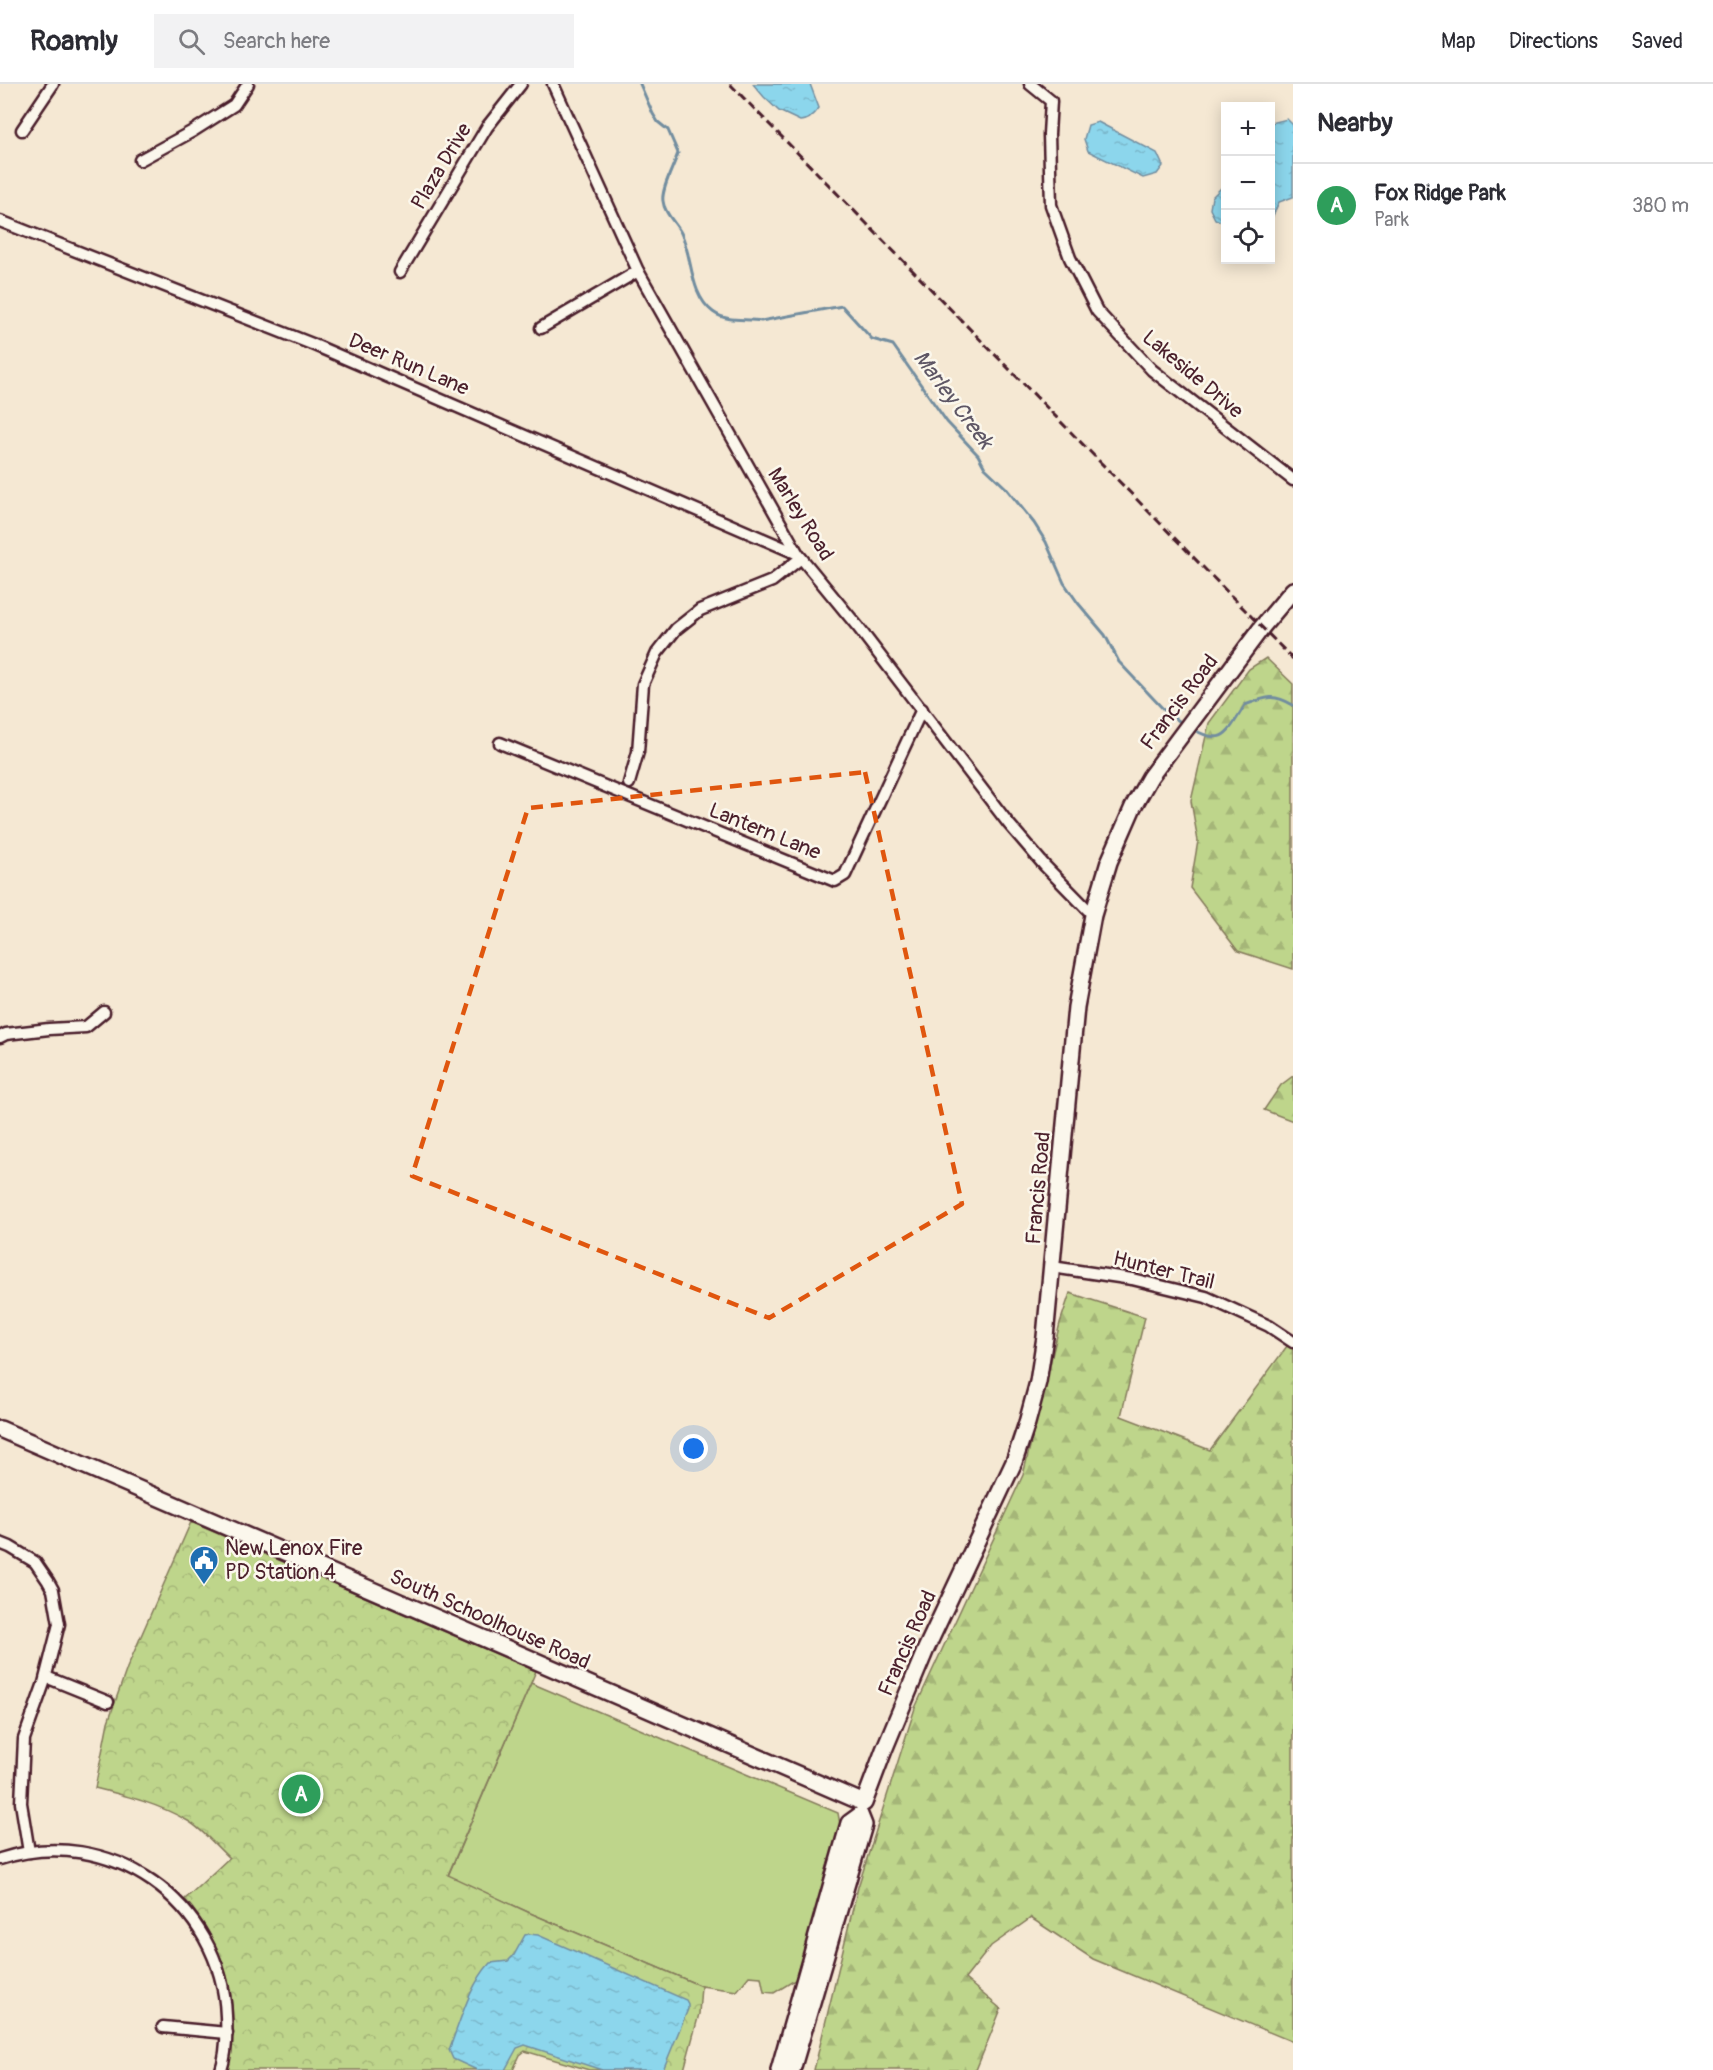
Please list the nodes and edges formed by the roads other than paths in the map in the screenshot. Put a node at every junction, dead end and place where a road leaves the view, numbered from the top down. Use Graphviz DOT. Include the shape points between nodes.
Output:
graph roads {
  1 [pos="53,84"];
  2 [pos="248,84"];
  3 [pos="522,84"];
  4 [pos="553,84"];
  5 [pos="1030,84"];
  6 [pos="22,130"];
  7 [pos="140,160"];
  8 [pos="0,221"];
  9 [pos="638,270"];
  10 [pos="400,272"];
  11 [pos="541,328"];
  12 [pos="1293,480"];
  13 [pos="799,556"];
  14 [pos="1293,590"];
  15 [pos="922,709"];
  16 [pos="500,743"];
  17 [pos="629,783"];
  18 [pos="1093,915"];
  19 [pos="104,1012"];
  20 [pos="0,1037"];
  21 [pos="1052,1267"];
  22 [pos="1293,1342"];
  23 [pos="0,1429"];
  24 [pos="0,1544"];
  25 [pos="46,1677"];
  26 [pos="108,1702"];
  27 [pos="862,1809"];
  28 [pos="29,1852"];
  29 [pos="0,1859"];
  30 [pos="163,2027"];
  31 [pos="227,2033"];
  32 [pos="221,2070"];
  33 [pos="779,2070"];
  34 [pos="792,2070"];
  1 -- 6 [label="street"];
  2 -- 7 [label="street" via="234,105"];
  3 -- 10 [label="street, Plaza Drive" via="487,127"];
  4 -- 9 [label="street, Marley Road"];
  5 -- 12 [label="street, Lakeside Drive" via="1051,101 1051,205 1070,258 1097,311 1152,370"];
  8 -- 13 [label="street, Deer Run Lane" via="312,344"];
  9 -- 11 [label="street"];
  9 -- 13 [label="street, Marley Road"];
  13 -- 15 [label="street, Marley Road"];
  13 -- 17 [label="street" via="772,581 700,610 657,653 643,684 638,752"];
  14 -- 18 [label="street, Francis Road" via="1150,777 1109,862"];
  15 -- 16 [label="street, Lantern Lane" via="845,875 835,881"];
  15 -- 18 [label="street, Marley Road" via="1008,823"];
  18 -- 21 [label="street, Francis Road" via="1076,1007"];
  19 -- 20 [label="street" via="86,1028"];
  21 -- 22 [label="street, Hunter Trail" via="1132,1279 1206,1297 1269,1326"];
  21 -- 27 [label="street, Francis Road" via="1038,1382 1017,1452 903,1702"];
  23 -- 27 [label="street, South Schoolhouse Road"];
  24 -- 25 [label="street" via="35,1562 53,1590 59,1624"];
  25 -- 26 [label="street"];
  25 -- 28 [label="street" via="24,1739 21,1803"];
  27 -- 33 [label="street, Francis Road" via="849,1823"];
  27 -- 34 [label="street, Francis Road" via="864,1826"];
  28 -- 29 [label="street"];
  28 -- 31 [label="street" via="66,1850 109,1859 146,1876 172,1897 196,1923 217,1962 224,1985"];
  30 -- 31 [label="street"];
  31 -- 32 [label="street"];
}
